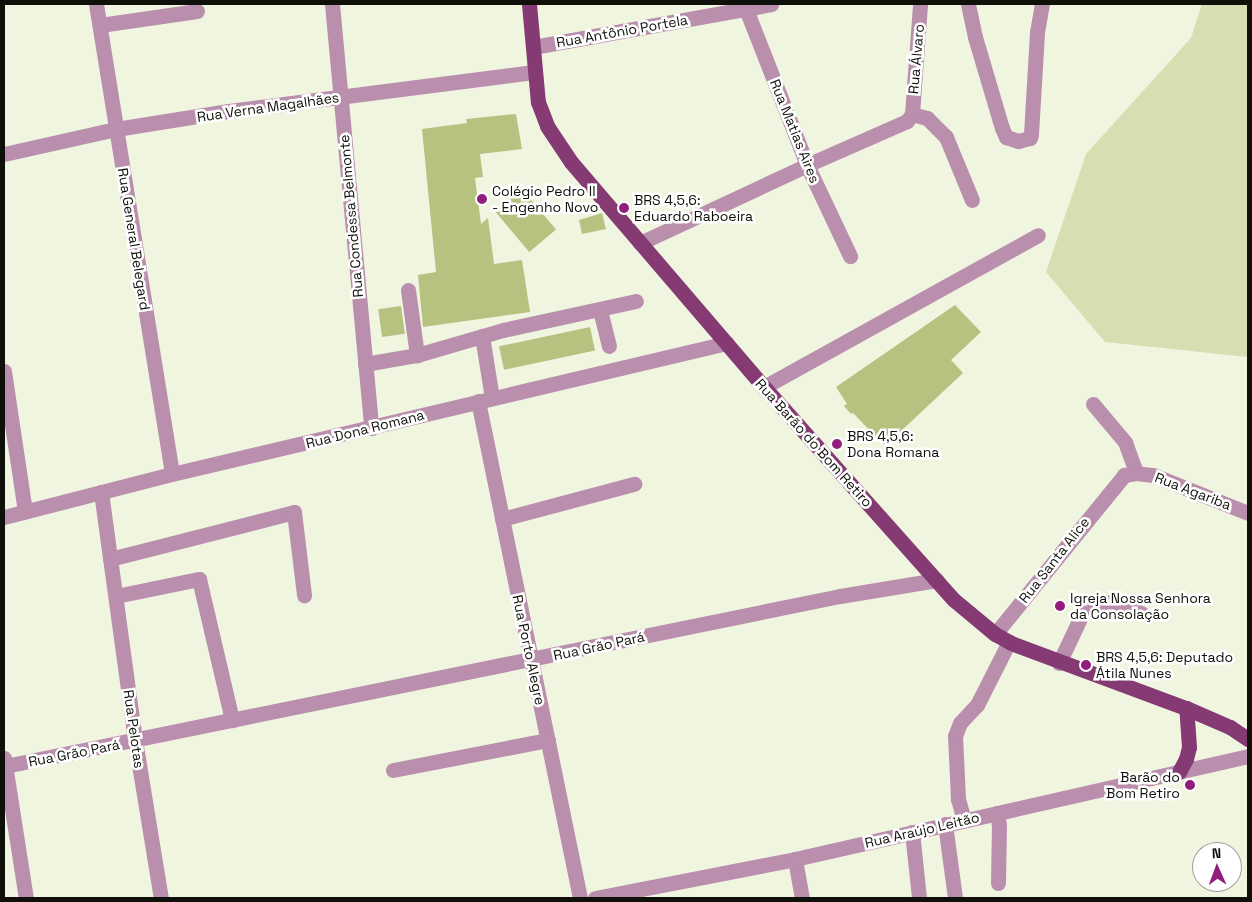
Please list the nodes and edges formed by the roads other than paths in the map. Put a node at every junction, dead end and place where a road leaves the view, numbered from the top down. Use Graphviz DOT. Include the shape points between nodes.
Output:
graph roads {
  1 [pos="96,4"];
  2 [pos="332,4"];
  3 [pos="529,4"];
  4 [pos="771,4"];
  5 [pos="920,4"];
  6 [pos="968,4"];
  7 [pos="1042,4"];
  8 [pos="745,6"];
  9 [pos="197,11"];
  10 [pos="100,25"];
  11 [pos="533,47"];
  12 [pos="534,72"];
  13 [pos="340,97"];
  14 [pos="912,114"];
  15 [pos="116,129"];
  16 [pos="4,154"];
  17 [pos="807,165"];
  18 [pos="972,200"];
  19 [pos="1038,235"];
  20 [pos="640,244"];
  21 [pos="850,256"];
  22 [pos="408,290"];
  23 [pos="636,301"];
  24 [pos="600,310"];
  25 [pos="482,336"];
  26 [pos="727,343"];
  27 [pos="609,346"];
  28 [pos="417,355"];
  29 [pos="365,364"];
  30 [pos="4,371"];
  31 [pos="764,387"];
  32 [pos="485,400"];
  33 [pos="1093,404"];
  34 [pos="371,428"];
  35 [pos="1136,473"];
  36 [pos="172,474"];
  37 [pos="634,484"];
  38 [pos="1112,487"];
  39 [pos="100,492"];
  40 [pos="25,511"];
  41 [pos="1248,513"];
  42 [pos="4,517"];
  43 [pos="502,519"];
  44 [pos="110,559"];
  45 [pos="937,580"];
  46 [pos="304,595"];
  47 [pos="116,596"];
  48 [pos="1141,613"];
  49 [pos="995,634"];
  50 [pos="1009,642"];
  51 [pos="531,660"];
  52 [pos="1059,663"];
  53 [pos="1186,708"];
  54 [pos="232,720"];
  55 [pos="1248,739"];
  56 [pos="135,740"];
  57 [pos="548,740"];
  58 [pos="1248,756"];
  59 [pos="393,770"];
  60 [pos="1179,772"];
  61 [pos="5,773"];
  62 [pos="997,813"];
  63 [pos="964,820"];
  64 [pos="945,824"];
  65 [pos="9,827"];
  66 [pos="912,832"];
  67 [pos="795,858"];
  68 [pos="998,883"];
  69 [pos="26,898"];
  70 [pos="161,898"];
  71 [pos="580,898"];
  72 [pos="594,898"];
  73 [pos="802,898"];
  74 [pos="919,898"];
  75 [pos="955,898"];
  1 -- 10 [label="street, Rua General Belegard"];
  2 -- 13 [label="street, Rua Condessa Belmonte"];
  3 -- 11 [label="main road, Rua Barão do Bom Retiro"];
  4 -- 8 [label="street, Rua Antônio Portela"];
  5 -- 14 [label="street, Rua Álvaro"];
  6 -- 7 [label="street" via="1002,128 1006,137 1018,141 1030,138 1031,134 1037,32"];
  8 -- 11 [label="street, Rua Antônio Portela"];
  8 -- 17 [label="street, Rua Matias Aires"];
  9 -- 10 [label="street"];
  10 -- 15 [label="street, Rua General Belegard"];
  11 -- 12 [label="main road, Rua Barão do Bom Retiro"];
  12 -- 13 [label="street, Rua Verna Magalhães"];
  12 -- 20 [label="main road, Rua Barão do Bom Retiro" via="538,102 547,126 571,162"];
  13 -- 15 [label="street, Rua Verna Magalhães"];
  13 -- 29 [label="street, Rua Condessa Belmonte"];
  14 -- 17 [label="street" via="907,121"];
  14 -- 18 [label="street" via="927,118 946,137"];
  15 -- 16 [label="street, Rua Verna Magalhães"];
  15 -- 36 [label="street, Rua General Belegard"];
  17 -- 20 [label="street"];
  17 -- 21 [label="street, Rua Matias Aires"];
  19 -- 31 [label="street"];
  20 -- 26 [label="main road, Rua Barão do Bom Retiro"];
  22 -- 28 [label="street"];
  23 -- 24 [label="street"];
  24 -- 25 [label="street"];
  24 -- 27 [label="street"];
  25 -- 28 [label="street"];
  25 -- 32 [label="street, Rua Porto Alegre"];
  26 -- 31 [label="main road, Rua Barão do Bom Retiro"];
  26 -- 32 [label="street, Rua Dona Romana"];
  28 -- 29 [label="street"];
  29 -- 34 [label="street, Rua Condessa Belmonte"];
  30 -- 40 [label="street"];
  31 -- 45 [label="main road, Rua Barão do Bom Retiro"];
  32 -- 34 [label="street, Rua Dona Romana"];
  32 -- 43 [label="street, Rua Porto Alegre"];
  33 -- 35 [label="street" via="1126,442"];
  34 -- 36 [label="street, Rua Dona Romana"];
  35 -- 38 [label="street, Rua Agariba" via="1124,475"];
  35 -- 41 [label="street, Rua Agariba" via="1153,475"];
  36 -- 39 [label="street, Rua Dona Romana"];
  37 -- 43 [label="street"];
  38 -- 49 [label="street, Rua Santa Alice"];
  39 -- 40 [label="street, Rua Dona Romana"];
  39 -- 44 [label="street, Rua Pelotas"];
  40 -- 42 [label="street, Rua Dona Romana"];
  43 -- 51 [label="street, Rua Porto Alegre"];
  44 -- 46 [label="street" via="294,512"];
  44 -- 47 [label="street, Rua Pelotas"];
  45 -- 49 [label="main road, Rua Barão do Bom Retiro" via="954,600"];
  45 -- 51 [label="street, Rua Grão Pará" via="840,596"];
  47 -- 54 [label="street" via="199,579"];
  47 -- 56 [label="street, Rua Pelotas"];
  48 -- 52 [label="street" via="1115,603 1093,601 1085,608"];
  49 -- 50 [label="main road, Rua Barão do Bom Retiro"];
  50 -- 52 [label="main road, Rua Barão do Bom Retiro"];
  50 -- 63 [label="street" via="977,705 960,722 955,736 958,799"];
  51 -- 54 [label="street, Rua Grão Pará"];
  51 -- 57 [label="street, Rua Porto Alegre"];
  52 -- 53 [label="main road, Rua Barão do Bom Retiro"];
  53 -- 55 [label="main road, Rua Barão do Bom Retiro" via="1230,727"];
  53 -- 60 [label="main road" via="1189,747"];
  54 -- 56 [label="street, Rua Grão Pará"];
  56 -- 61 [label="street, Rua Grão Pará"];
  56 -- 70 [label="street, Rua Pelotas"];
  57 -- 59 [label="street"];
  57 -- 71 [label="street, Rua Porto Alegre"];
  58 -- 60 [label="street, Rua Araújo Leitão"];
  60 -- 62 [label="street, Rua Araújo Leitão"];
  61 -- 65 [label="street"];
  62 -- 63 [label="street, Rua Araújo Leitão"];
  62 -- 68 [label="street"];
  63 -- 64 [label="street, Rua Araújo Leitão"];
  64 -- 66 [label="street, Rua Araújo Leitão"];
  64 -- 75 [label="street"];
  65 -- 69 [label="street"];
  66 -- 67 [label="street, Rua Araújo Leitão"];
  66 -- 74 [label="street"];
  67 -- 72 [label="street, Rua Araújo Leitão"];
  67 -- 73 [label="street"];
}
